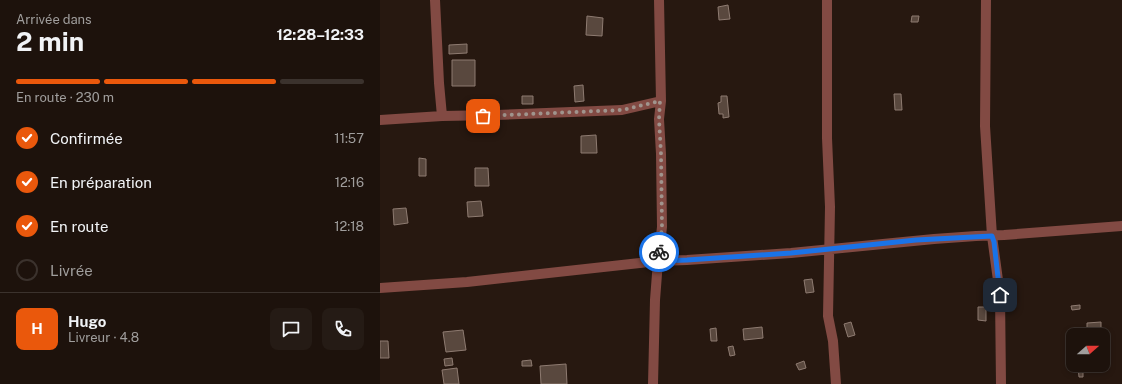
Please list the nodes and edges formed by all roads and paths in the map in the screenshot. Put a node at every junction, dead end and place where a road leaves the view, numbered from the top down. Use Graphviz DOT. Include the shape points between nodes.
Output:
graph roads {
  1 [pos="435,0"];
  2 [pos="659,0"];
  3 [pos="827,0"];
  4 [pos="986,0"];
  5 [pos="660,101"];
  6 [pos="442,116"];
  7 [pos="380,120"];
  8 [pos="1122,226"];
  9 [pos="992,236"];
  10 [pos="828,250"];
  11 [pos="658,261"];
  12 [pos="380,288"];
  13 [pos="653,384"];
  14 [pos="836,384"];
  15 [pos="1000,384"];
  1 -- 6 [label="street"];
  2 -- 5 [label="street"];
  3 -- 10 [label="street" via="830,207"];
  4 -- 9 [label="street" via="985,126"];
  5 -- 6 [label="street" via="622,110"];
  5 -- 11 [label="street" via="662,227"];
  6 -- 7 [label="street"];
  8 -- 9 [label="street"];
  9 -- 10 [label="street" via="916,240"];
  9 -- 15 [label="street" via="1000,295"];
  10 -- 11 [label="street"];
  10 -- 14 [label="street" via="828,316 833,341"];
  11 -- 12 [label="street" via="467,282"];
  11 -- 13 [label="street"];
}
